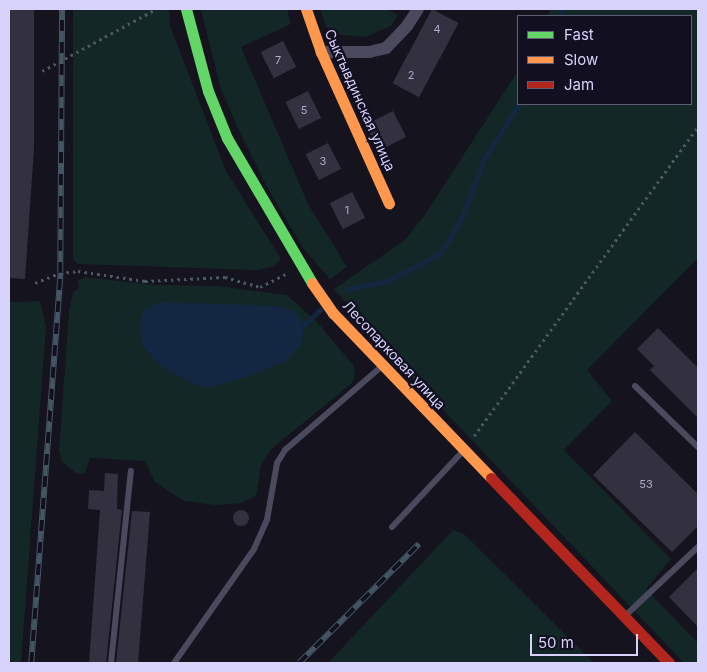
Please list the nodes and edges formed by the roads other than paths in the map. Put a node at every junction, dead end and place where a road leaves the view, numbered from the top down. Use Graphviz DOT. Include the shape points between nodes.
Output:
graph roads {
  1 [pos="186,9"];
  2 [pos="306,9"];
  3 [pos="418,9"];
  4 [pos="321,52"];
  5 [pos="389,203"];
  6 [pos="382,366"];
  7 [pos="636,386"];
  8 [pos="698,447"];
  9 [pos="463,451"];
  10 [pos="131,471"];
  11 [pos="392,527"];
  12 [pos="698,547"];
  13 [pos="624,617"];
  14 [pos="111,663"];
  15 [pos="174,663"];
  16 [pos="669,663"];
  1 -- 6 [label="street, Лесопарковая улица" via="208,91 227,138 299,265 333,313"];
  2 -- 4 [label="street, Сыктывдинская улица"];
  3 -- 4 [label="street" via="386,48 369,52"];
  4 -- 5 [label="street, Сыктывдинская улица"];
  6 -- 9 [label="street, Лесопарковая улица"];
  6 -- 15 [label="lane" via="284,450 277,463 267,520 254,549"];
  7 -- 8 [label="lane"];
  9 -- 11 [label="lane"];
  9 -- 13 [label="street, Лесопарковая улица"];
  10 -- 14 [label="lane"];
  12 -- 13 [label="lane"];
  13 -- 16 [label="street, Лесопарковая улица"];
}
